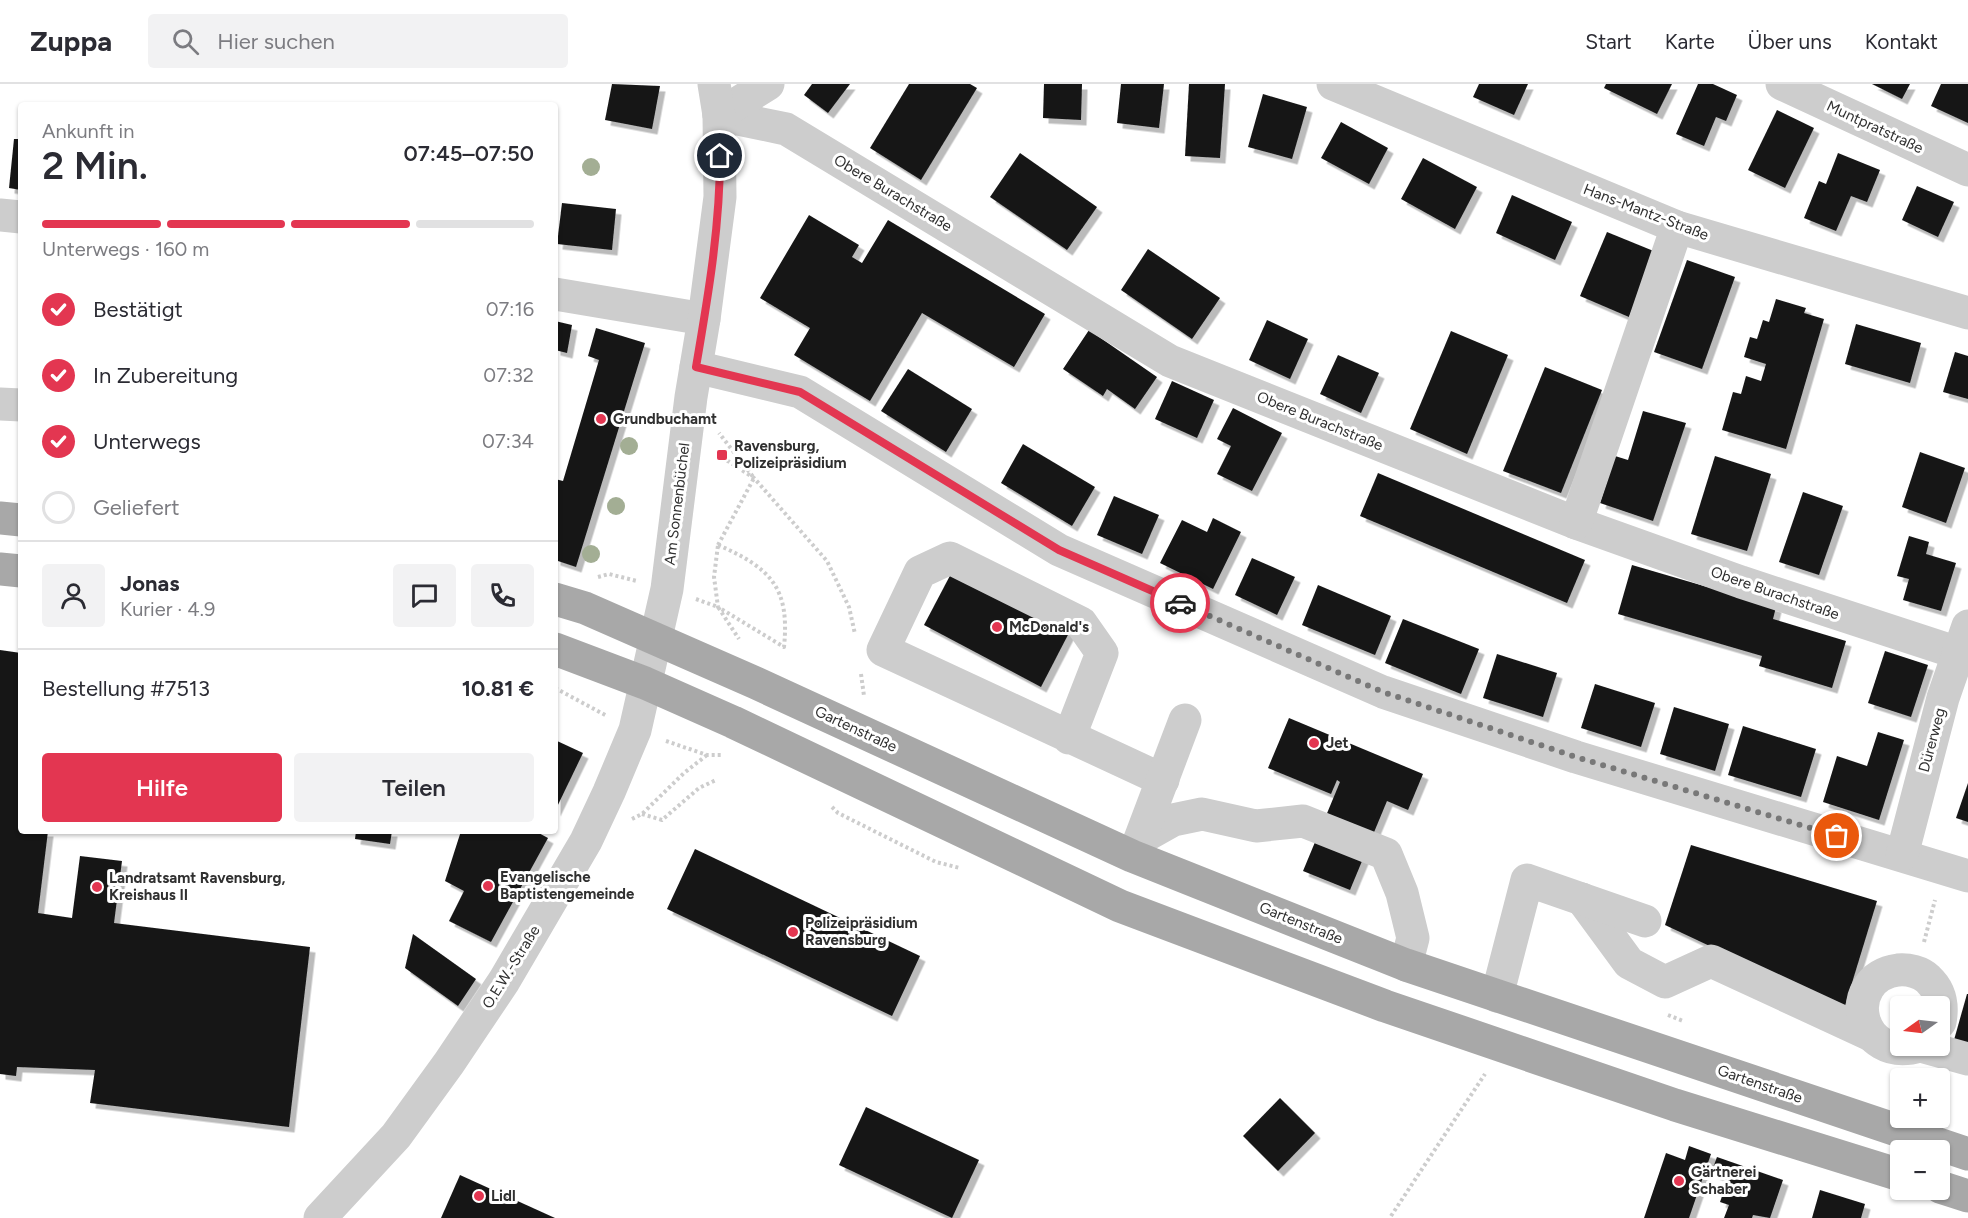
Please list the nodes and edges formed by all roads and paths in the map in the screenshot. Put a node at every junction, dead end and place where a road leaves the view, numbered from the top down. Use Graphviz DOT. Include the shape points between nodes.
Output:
graph roads {
  1 [pos="768,84"];
  2 [pos="1333,84"];
  3 [pos="1782,84"];
  4 [pos="717,99"];
  5 [pos="1968,170"];
  6 [pos="0,215"];
  7 [pos="18,217"];
  8 [pos="1677,227"];
  9 [pos="558,295"];
  10 [pos="1968,314"];
  11 [pos="704,320"];
  12 [pos="694,382"];
  13 [pos="0,404"];
  14 [pos="18,405"];
  15 [pos="686,437"];
  16 [pos="754,478"];
  17 [pos="0,518"];
  18 [pos="18,520"];
  19 [pos="1576,523"];
  20 [pos="718,545"];
  21 [pos="0,569"];
  22 [pos="18,571"];
  23 [pos="558,600"];
  24 [pos="655,638"];
  25 [pos="1963,640"];
  26 [pos="856,641"];
  27 [pos="558,650"];
  28 [pos="861,672"];
  29 [pos="645,683"];
  30 [pos="1956,702"];
  31 [pos="865,703"];
  32 [pos="1185,720"];
  33 [pos="1070,738"];
  34 [pos="707,755"];
  35 [pos="716,780"];
  36 [pos="1163,780"];
  37 [pos="1136,847"];
  38 [pos="1902,855"];
  39 [pos="1956,872"];
  40 [pos="1582,899"];
  41 [pos="1646,921"];
  42 [pos="1406,965"];
  43 [pos="1916,972"];
  44 [pos="1497,996"];
  45 [pos="1939,996"];
  46 [pos="1871,1035"];
  47 [pos="1890,1047"];
  48 [pos="1950,1054"];
  49 [pos="1968,1059"];
  50 [pos="1489,1068"];
  51 [pos="1968,1154"];
  52 [pos="1890,1172"];
  53 [pos="1950,1190"];
  54 [pos="1968,1196"];
  55 [pos="1391,1216"];
  56 [pos="320,1218"];
  1 -- 4 [label="street"];
  2 -- 8 [label="street, Hans-Mantz-Straße"];
  3 -- 5 [label="street, Muntpratstraße"];
  4 -- 11 [label="street, Am Sonnenbüchel" via="720,197"];
  4 -- 19 [label="street, Obere Burachstraße" via="786,129 1170,361"];
  6 -- 7 [label="street"];
  8 -- 10 [label="street, Hans-Mantz-Straße"];
  8 -- 19 [label="street"];
  9 -- 11 [label="street"];
  11 -- 12 [label="street, Am Sonnenbüchel"];
  12 -- 15 [label="street, Am Sonnenbüchel"];
  12 -- 16 [label="path"];
  12 -- 38 [label="street" via="800,392 1059,550 1383,692 1576,757"];
  13 -- 14 [label="street"];
  15 -- 16 [label="path"];
  15 -- 24 [label="street, Am Sonnenbüchel" via="666,589"];
  16 -- 20 [label="path"];
  16 -- 26 [label="path" via="827,561 849,607"];
  17 -- 18 [label="main road"];
  19 -- 25 [label="street, Obere Burachstraße" via="1741,582"];
  20 -- 20 [label="path" via="765,571 780,594 787,622 784,647 718,607 714,577"];
  21 -- 22 [label="main road"];
  23 -- 24 [label="main road, Gartenstraße"];
  24 -- 29 [label="street"];
  24 -- 37 [label="main road, Gartenstraße"];
  25 -- 30 [label="street, Dürerweg"];
  27 -- 29 [label="main road"];
  28 -- 31 [label="path"];
  29 -- 52 [label="main road" via="1120,906 1385,1006 1675,1105"];
  29 -- 56 [label="street, O.E.W.-Straße" via="635,730 605,802 509,972 396,1136"];
  30 -- 38 [label="street, Dürerweg"];
  32 -- 36 [label="street"];
  33 -- 33 [label="street" via="883,650 920,572 950,558 1081,623 1102,653"];
  33 -- 36 [label="street"];
  34 -- 35 [label="path" via="642,814 662,820 699,788"];
  36 -- 37 [label="street"];
  37 -- 42 [label="main road, Gartenstraße"];
  37 -- 42 [label="street" via="1173,820 1202,814 1256,826 1303,821 1386,854 1402,893 1413,938"];
  38 -- 39 [label="street"];
  39 -- 43 [label="path"];
  40 -- 41 [label="street"];
  40 -- 44 [label="street" via="1527,880"];
  40 -- 46 [label="street" via="1629,963 1665,982 1711,962"];
  42 -- 44 [label="main road, Gartenstraße"];
  43 -- 45 [label="street" via="1928,978"];
  43 -- 46 [label="street" via="1890,971 1869,986 1862,1010"];
  44 -- 51 [label="main road, Gartenstraße"];
  46 -- 47 [label="street"];
  48 -- 49 [label="street"];
  50 -- 55 [label="path"];
  53 -- 54 [label="main road"];
}
